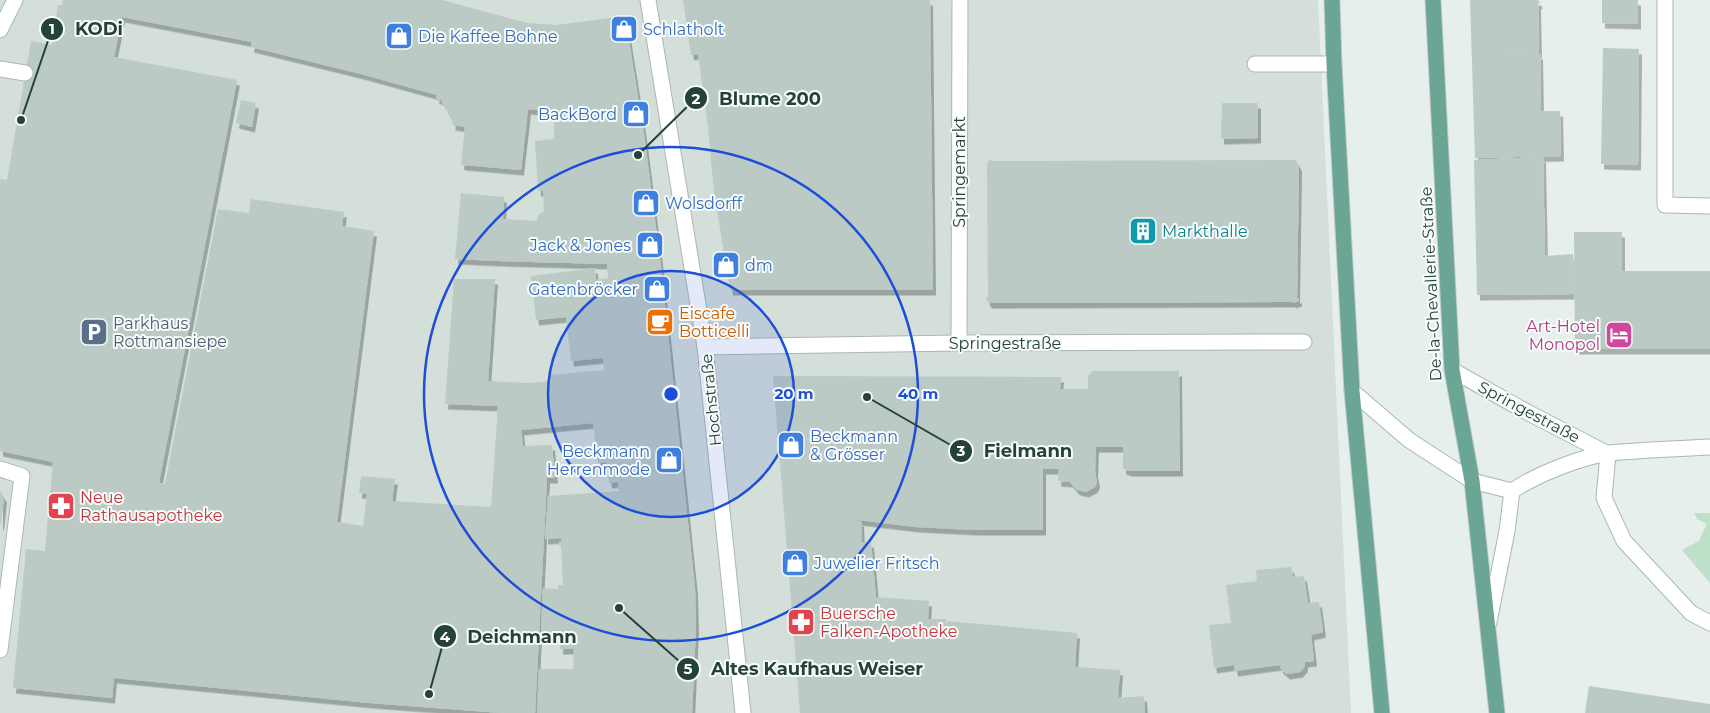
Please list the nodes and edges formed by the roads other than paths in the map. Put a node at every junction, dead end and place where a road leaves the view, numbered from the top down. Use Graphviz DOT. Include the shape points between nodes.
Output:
graph roads {
  1 [pos="15,0"];
  2 [pos="648,0"];
  3 [pos="960,0"];
  4 [pos="1332,0"];
  5 [pos="1433,0"];
  6 [pos="1665,0"];
  7 [pos="0,30"];
  8 [pos="1255,64"];
  9 [pos="1334,64"];
  10 [pos="0,69"];
  11 [pos="25,73"];
  12 [pos="1710,206"];
  13 [pos="1304,342"];
  14 [pos="958,343"];
  15 [pos="705,347"];
  16 [pos="1452,370"];
  17 [pos="1352,391"];
  18 [pos="1710,448"];
  19 [pos="1608,454"];
  20 [pos="0,469"];
  21 [pos="1472,481"];
  22 [pos="1512,491"];
  23 [pos="1710,623"];
  24 [pos="1488,628"];
  25 [pos="0,650"];
  26 [pos="743,713"];
  27 [pos="1382,713"];
  28 [pos="1497,713"];
  1 -- 7 [label="street"];
  2 -- 15 [label="street, Hochstraße"];
  3 -- 14 [label="street, Springemarkt"];
  4 -- 9 [label="main road"];
  5 -- 16 [label="main road, De-la-Chevallerie-Straße"];
  6 -- 12 [label="street" via="1665,205"];
  8 -- 9 [label="street"];
  9 -- 17 [label="main road"];
  10 -- 11 [label="street"];
  13 -- 14 [label="street, Springestraße"];
  14 -- 15 [label="street, Springestraße"];
  15 -- 26 [label="street, Hochstraße"];
  16 -- 19 [label="street, Springestraße"];
  16 -- 21 [label="main road, De-la-Chevallerie-Straße"];
  17 -- 21 [label="street" via="1409,440"];
  17 -- 27 [label="main road"];
  18 -- 19 [label="street, Springestraße"];
  19 -- 22 [label="street, Springestraße" via="1578,461 1527,480"];
  19 -- 23 [label="street" via="1604,498 1624,540 1691,613"];
  20 -- 25 [label="street" via="22,476"];
  21 -- 22 [label="street"];
  21 -- 24 [label="main road, De-la-Chevallerie-Straße"];
  22 -- 24 [label="street"];
  24 -- 28 [label="main road, De-la-Chevallerie-Straße"];
}
